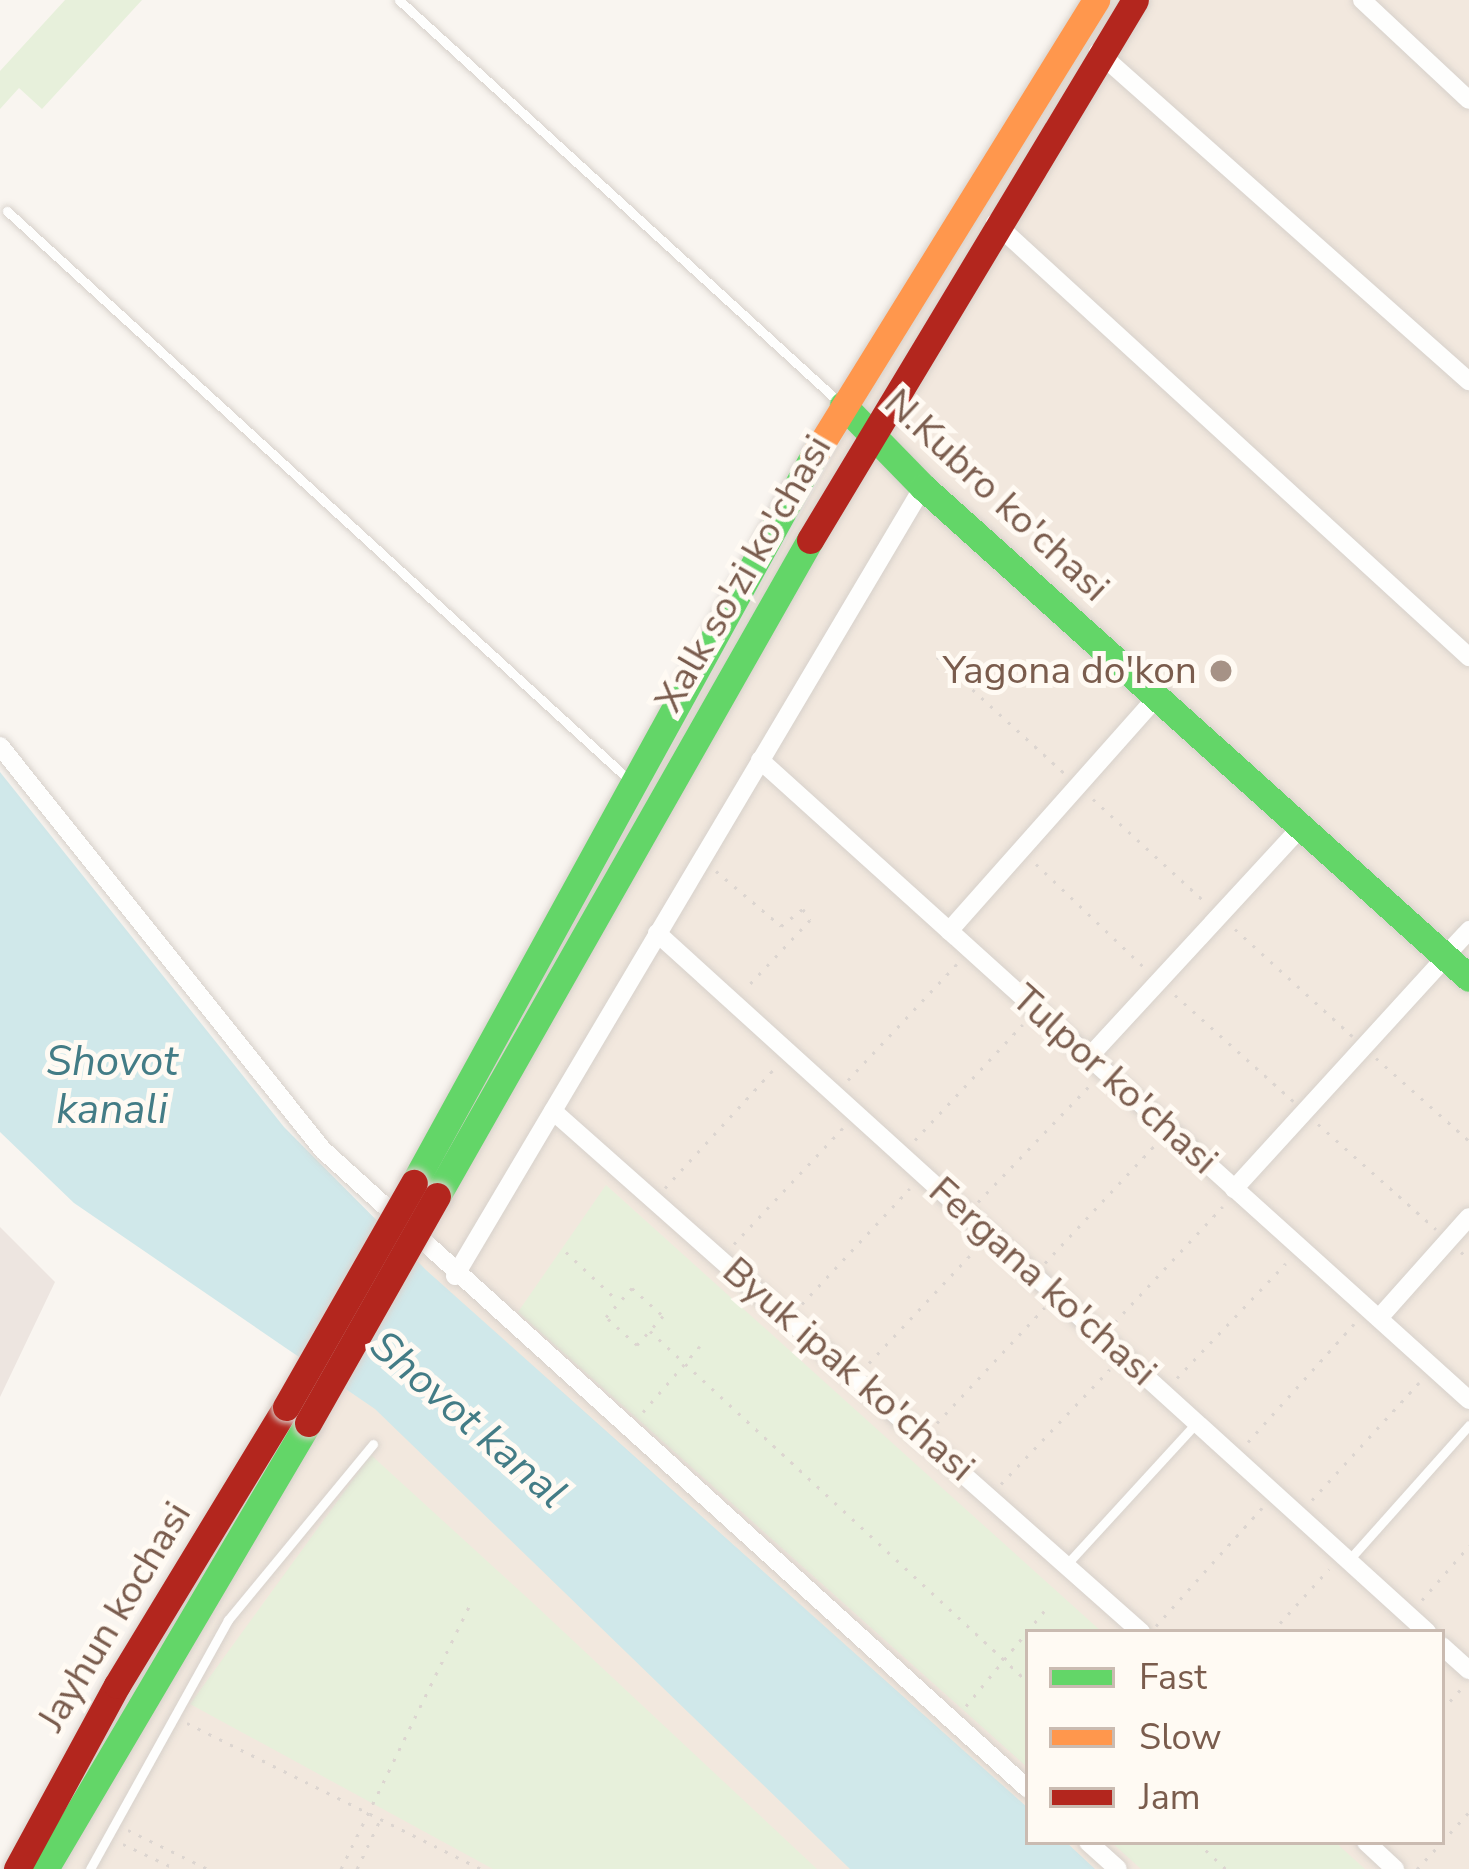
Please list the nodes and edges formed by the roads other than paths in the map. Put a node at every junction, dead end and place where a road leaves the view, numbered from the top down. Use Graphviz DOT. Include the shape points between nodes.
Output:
graph roads {
  1 [pos="399,0"];
  2 [pos="1096,0"];
  3 [pos="1135,0"];
  4 [pos="1363,0"];
  5 [pos="1098,52"];
  6 [pos="1469,100"];
  7 [pos="7,211"];
  8 [pos="995,223"];
  9 [pos="1469,381"];
  10 [pos="843,406"];
  11 [pos="870,434"];
  12 [pos="923,487"];
  13 [pos="1469,657"];
  14 [pos="1157,697"];
  15 [pos="0,746"];
  16 [pos="760,760"];
  17 [pos="635,786"];
  18 [pos="1301,827"];
  19 [pos="1469,930"];
  20 [pos="950,931"];
  21 [pos="656,933"];
  22 [pos="1446,955"];
  23 [pos="1469,978"];
  24 [pos="1097,1064"];
  25 [pos="553,1111"];
  26 [pos="426,1190"];
  27 [pos="1235,1191"];
  28 [pos="1469,1217"];
  29 [pos="455,1276"];
  30 [pos="1374,1313"];
  31 [pos="1469,1400"];
  32 [pos="297,1415"];
  33 [pos="1196,1423"];
  34 [pos="1469,1425"];
  35 [pos="373,1444"];
  36 [pos="1345,1558"];
  37 [pos="1067,1564"];
  38 [pos="1138,1629"];
  39 [pos="1424,1629"];
  40 [pos="1445,1649"];
  41 [pos="1469,1670"];
  42 [pos="1025,1786"];
  43 [pos="1091,1845"];
  44 [pos="1369,1845"];
  45 [pos="17,1869"];
  46 [pos="45,1869"];
  47 [pos="90,1869"];
  48 [pos="1118,1869"];
  49 [pos="1395,1869"];
  1 -- 10 [label="lane"];
  2 -- 10 [label="main road, Xalk so'zi ko'chasi"];
  3 -- 5 [label="main road, Xalk so'zi ko'chasi"];
  4 -- 6 [label="street"];
  5 -- 8 [label="main road, Xalk so'zi ko'chasi"];
  5 -- 9 [label="street"];
  7 -- 17 [label="lane"];
  8 -- 11 [label="main road, Xalk so'zi ko'chasi"];
  8 -- 13 [label="street"];
  10 -- 11 [label="main road, N.Kubro ko'chasi"];
  10 -- 17 [label="main road, Xalk so'zi ko'chasi"];
  11 -- 12 [label="main road, N.Kubro ko'chasi"];
  11 -- 26 [label="main road, Xalk so'zi ko'chasi"];
  12 -- 14 [label="main road, N.Kubro ko'chasi"];
  12 -- 16 [label="street"];
  14 -- 18 [label="main road, N.Kubro ko'chasi"];
  14 -- 20 [label="street"];
  15 -- 29 [label="street" via="323,1150"];
  16 -- 20 [label="street, Tulpor ko'chasi"];
  16 -- 21 [label="street"];
  17 -- 26 [label="main road, Xalk so'zi ko'chasi"];
  18 -- 22 [label="main road, N.Kubro ko'chasi"];
  18 -- 24 [label="street" via="1159,981"];
  19 -- 22 [label="street"];
  20 -- 24 [label="street, Tulpor ko'chasi"];
  21 -- 25 [label="street"];
  21 -- 33 [label="street, Fergana ko'chasi"];
  22 -- 23 [label="main road, N.Kubro ko'chasi"];
  22 -- 27 [label="street"];
  24 -- 27 [label="street, Tulpor ko'chasi"];
  25 -- 29 [label="street"];
  25 -- 37 [label="street, Byuk ipak ko'chasi"];
  26 -- 32 [label="main road, bridge"];
  27 -- 30 [label="street, Tulpor ko'chasi"];
  28 -- 30 [label="street"];
  29 -- 42 [label="street"];
  30 -- 31 [label="street, Tulpor ko'chasi"];
  32 -- 45 [label="main road, Jayhun kochasi" via="117,1685"];
  32 -- 46 [label="main road, Jayhun kochasi"];
  33 -- 36 [label="street, Fergana ko'chasi"];
  33 -- 37 [label="lane"];
  34 -- 36 [label="lane"];
  35 -- 47 [label="lane" via="228,1620"];
  36 -- 39 [label="street, Fergana ko'chasi"];
  37 -- 38 [label="street, Byuk ipak ko'chasi"];
  40 -- 41 [label="street"];
  43 -- 48 [label="street"];
  44 -- 49 [label="street"];
}
